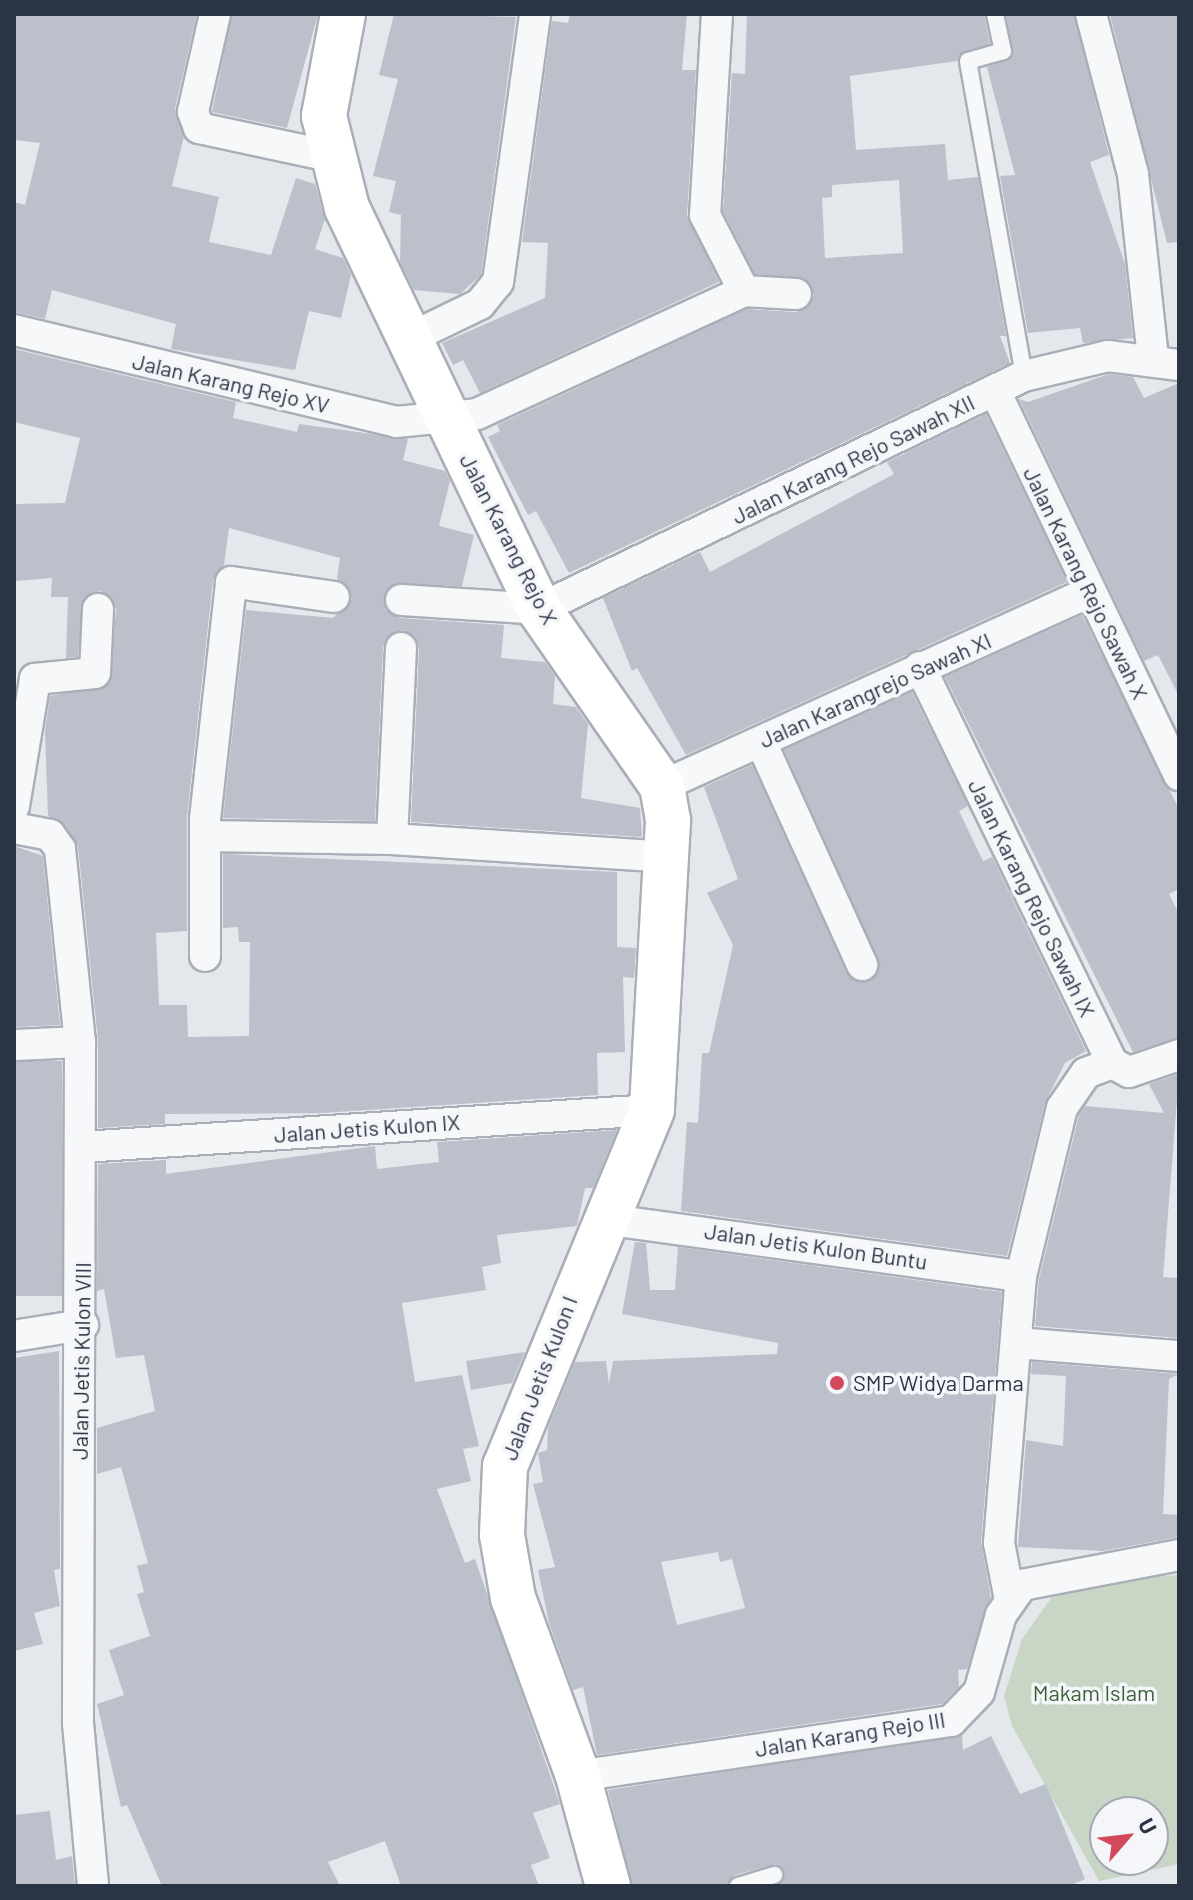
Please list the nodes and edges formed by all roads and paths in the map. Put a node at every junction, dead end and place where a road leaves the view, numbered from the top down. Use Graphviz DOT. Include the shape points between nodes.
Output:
graph roads {
  1 [pos="215,14"];
  2 [pos="343,14"];
  3 [pos="535,14"];
  4 [pos="717,14"];
  5 [pos="995,14"];
  6 [pos="1091,14"];
  7 [pos="330,156"];
  8 [pos="744,291"];
  9 [pos="796,294"];
  10 [pos="14,330"];
  11 [pos="410,338"];
  12 [pos="1166,362"];
  13 [pos="1024,376"];
  14 [pos="995,391"];
  15 [pos="449,418"];
  16 [pos="1087,593"];
  17 [pos="334,597"];
  18 [pos="401,600"];
  19 [pos="98,609"];
  20 [pos="539,609"];
  21 [pos="401,648"];
  22 [pos="920,667"];
  23 [pos="761,742"];
  24 [pos="1179,775"];
  25 [pos="662,786"];
  26 [pos="14,806"];
  27 [pos="14,828"];
  28 [pos="206,836"];
  29 [pos="392,839"];
  30 [pos="669,857"];
  31 [pos="205,956"];
  32 [pos="862,965"];
  33 [pos="80,1042"];
  34 [pos="14,1045"];
  35 [pos="1179,1055"];
  36 [pos="1112,1063"];
  37 [pos="652,1110"];
  38 [pos="82,1147"];
  39 [pos="610,1220"];
  40 [pos="1021,1276"];
  41 [pos="83,1325"];
  42 [pos="14,1336"];
  43 [pos="1016,1343"];
  44 [pos="1179,1356"];
  45 [pos="1179,1555"];
  46 [pos="1009,1595"];
  47 [pos="578,1776"];
  48 [pos="774,1875"];
  49 [pos="93,1886"];
  50 [pos="608,1886"];
  51 [pos="738,1886"];
  1 -- 7 [label="street" via="193,112 199,128"];
  2 -- 7 [label="street, Jalan Karang Rejo X" via="327,83"];
  3 -- 11 [label="street" via="498,282 480,304"];
  4 -- 8 [label="street" via="705,215"];
  5 -- 13 [label="lane" via="1003,51 968,61"];
  6 -- 12 [label="street" via="1133,174"];
  7 -- 11 [label="street, Jalan Karang Rejo X"];
  8 -- 9 [label="street"];
  8 -- 15 [label="street, Jalan Karang Rejo XV" via="477,414"];
  10 -- 15 [label="street, Jalan Karang Rejo XV" via="396,422"];
  11 -- 15 [label="street, Jalan Karang Rejo X"];
  12 -- 13 [label="street, Jalan Karang Rejo Sawah XII" via="1108,356"];
  13 -- 14 [label="street, Jalan Karang Rejo Sawah XII"];
  14 -- 16 [label="street, Jalan Karang Rejo Sawah X"];
  14 -- 20 [label="street, Jalan Karang Rejo Sawah XII"];
  15 -- 20 [label="street, Jalan Karang Rejo X"];
  16 -- 22 [label="street, Jalan Karangrejo Sawah XI"];
  16 -- 24 [label="street, Jalan Karang Rejo Sawah X"];
  17 -- 28 [label="street" via="231,582"];
  18 -- 20 [label="street"];
  19 -- 26 [label="street" via="95,673 35,679"];
  20 -- 25 [label="street, Jalan Karang Rejo X"];
  21 -- 29 [label="street"];
  22 -- 23 [label="street, Jalan Karangrejo Sawah XI"];
  22 -- 36 [label="street, Jalan Karang Rejo Sawah IX"];
  23 -- 25 [label="street, Jalan Karangrejo Sawah XI"];
  23 -- 32 [label="street"];
  25 -- 30 [label="street, Jalan Karang Rejo X"];
  27 -- 33 [label="street, Jalan Jetis Kulon VIII" via="55,838"];
  28 -- 29 [label="street"];
  28 -- 31 [label="street"];
  29 -- 30 [label="street"];
  30 -- 37 [label="street, Jalan Karang Rejo X"];
  33 -- 34 [label="street"];
  33 -- 38 [label="street, Jalan Jetis Kulon VIII"];
  35 -- 36 [label="street" via="1129,1072"];
  36 -- 40 [label="street" via="1086,1073 1062,1108"];
  37 -- 38 [label="street, Jalan Jetis Kulon IX"];
  37 -- 39 [label="street, Jalan Jetis Kulon I"];
  38 -- 41 [label="street, Jalan Jetis Kulon VIII"];
  39 -- 40 [label="street, Jalan Jetis Kulon Buntu"];
  39 -- 47 [label="street, Jalan Jetis Kulon I" via="568,1299 505,1466 502,1535 513,1598"];
  40 -- 43 [label="street"];
  41 -- 42 [label="street"];
  41 -- 49 [label="street, Jalan Jetis Kulon VIII" via="78,1723"];
  43 -- 44 [label="street"];
  43 -- 46 [label="street" via="999,1543"];
  45 -- 46 [label="street" via="1043,1578"];
  46 -- 47 [label="street, Jalan Karang Rejo III" via="979,1692 951,1721"];
  47 -- 50 [label="street, Jalan Jetis Kulon I"];
  48 -- 51 [label="lane"];
}
